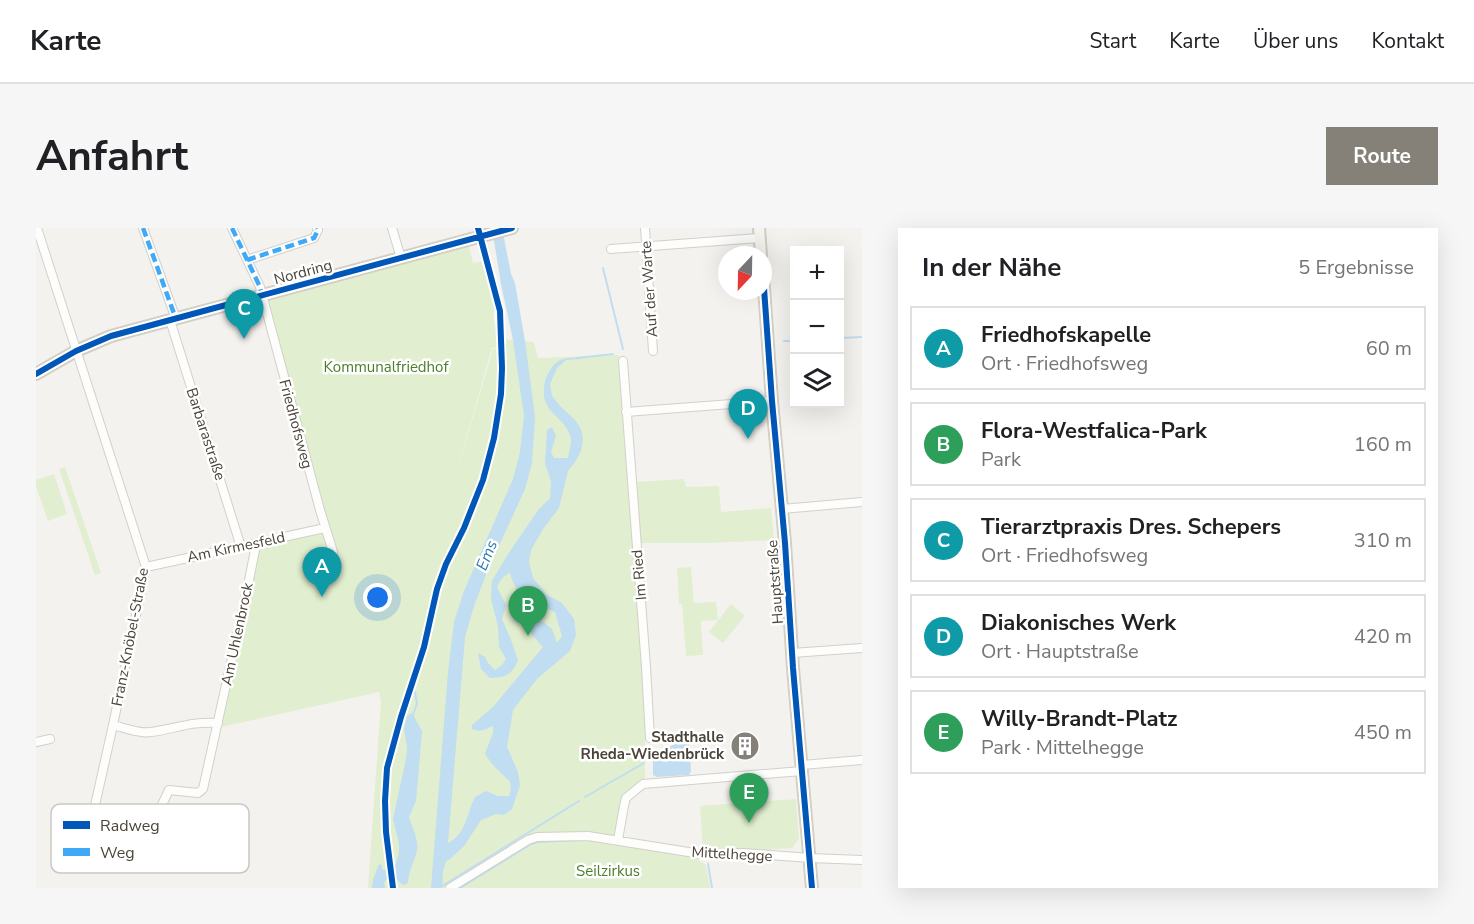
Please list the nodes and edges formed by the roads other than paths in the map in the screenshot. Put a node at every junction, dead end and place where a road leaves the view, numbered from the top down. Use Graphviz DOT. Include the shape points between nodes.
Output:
graph roads {
  1 [pos="37,228"];
  2 [pos="143,228"];
  3 [pos="232,228"];
  4 [pos="318,228"];
  5 [pos="392,228"];
  6 [pos="512,228"];
  7 [pos="645,228"];
  8 [pos="759,233"];
  9 [pos="646,246"];
  10 [pos="611,249"];
  11 [pos="401,258"];
  12 [pos="247,260"];
  13 [pos="262,296"];
  14 [pos="765,300"];
  15 [pos="173,320"];
  16 [pos="76,351"];
  17 [pos="652,351"];
  18 [pos="623,361"];
  19 [pos="36,374"];
  20 [pos="772,402"];
  21 [pos="626,412"];
  22 [pos="862,502"];
  23 [pos="782,509"];
  24 [pos="325,528"];
  25 [pos="254,544"];
  26 [pos="241,547"];
  27 [pos="333,552"];
  28 [pos="146,567"];
  29 [pos="862,648"];
  30 [pos="792,653"];
  31 [pos="218,723"];
  32 [pos="113,725"];
  33 [pos="650,738"];
  34 [pos="50,739"];
  35 [pos="36,742"];
  36 [pos="862,760"];
  37 [pos="802,768"];
  38 [pos="95,804"];
  39 [pos="162,804"];
  40 [pos="618,840"];
  41 [pos="810,858"];
  42 [pos="862,860"];
  43 [pos="450,888"];
  44 [pos="812,888"];
  1 -- 16 [label="street, Franz-Knöbel-Straße"];
  2 -- 15 [label="street, Barbarastraße"];
  3 -- 12 [label="street, Friedhofsweg"];
  4 -- 12 [label="street" via="314,238"];
  5 -- 11 [label="street"];
  6 -- 11 [label="street, Nordring"];
  7 -- 9 [label="street, Auf der Warte"];
  8 -- 9 [label="street"];
  9 -- 10 [label="street"];
  9 -- 17 [label="street, Auf der Warte"];
  11 -- 13 [label="street, Nordring"];
  12 -- 13 [label="street, Friedhofsweg"];
  13 -- 15 [label="street, Nordring"];
  13 -- 24 [label="street, Friedhofsweg"];
  14 -- 20 [label="street, Hauptstraße"];
  15 -- 16 [label="street, Nordring" via="111,336"];
  15 -- 26 [label="street, Barbarastraße"];
  16 -- 19 [label="street, Nordring"];
  16 -- 28 [label="street, Franz-Knöbel-Straße"];
  18 -- 21 [label="street, Im Ried"];
  20 -- 21 [label="street"];
  20 -- 23 [label="street, Hauptstraße"];
  21 -- 33 [label="street, Im Ried"];
  22 -- 23 [label="street"];
  23 -- 30 [label="street, Hauptstraße"];
  24 -- 25 [label="street, Am Kirmesfeld"];
  24 -- 27 [label="street, Friedhofsweg"];
  25 -- 26 [label="street, Am Kirmesfeld"];
  25 -- 31 [label="street, Am Uhlenbrock"];
  26 -- 28 [label="street, Am Kirmesfeld"];
  28 -- 32 [label="street, Franz-Knöbel-Straße"];
  29 -- 30 [label="street"];
  30 -- 37 [label="street, Hauptstraße"];
  31 -- 32 [label="street" via="187,724 149,733"];
  31 -- 39 [label="street, Am Uhlenbrock" via="203,789 169,790"];
  32 -- 38 [label="street, Franz-Knöbel-Straße"];
  34 -- 35 [label="street"];
  36 -- 37 [label="street"];
  37 -- 40 [label="street" via="644,784 626,798"];
  37 -- 41 [label="street, Hauptstraße"];
  40 -- 41 [label="street, Mittelhegge" via="701,854"];
  40 -- 43 [label="street, Mittelhegge" via="537,837"];
  41 -- 42 [label="street, Mittelhegge"];
  41 -- 44 [label="street, Hauptstraße"];
}
